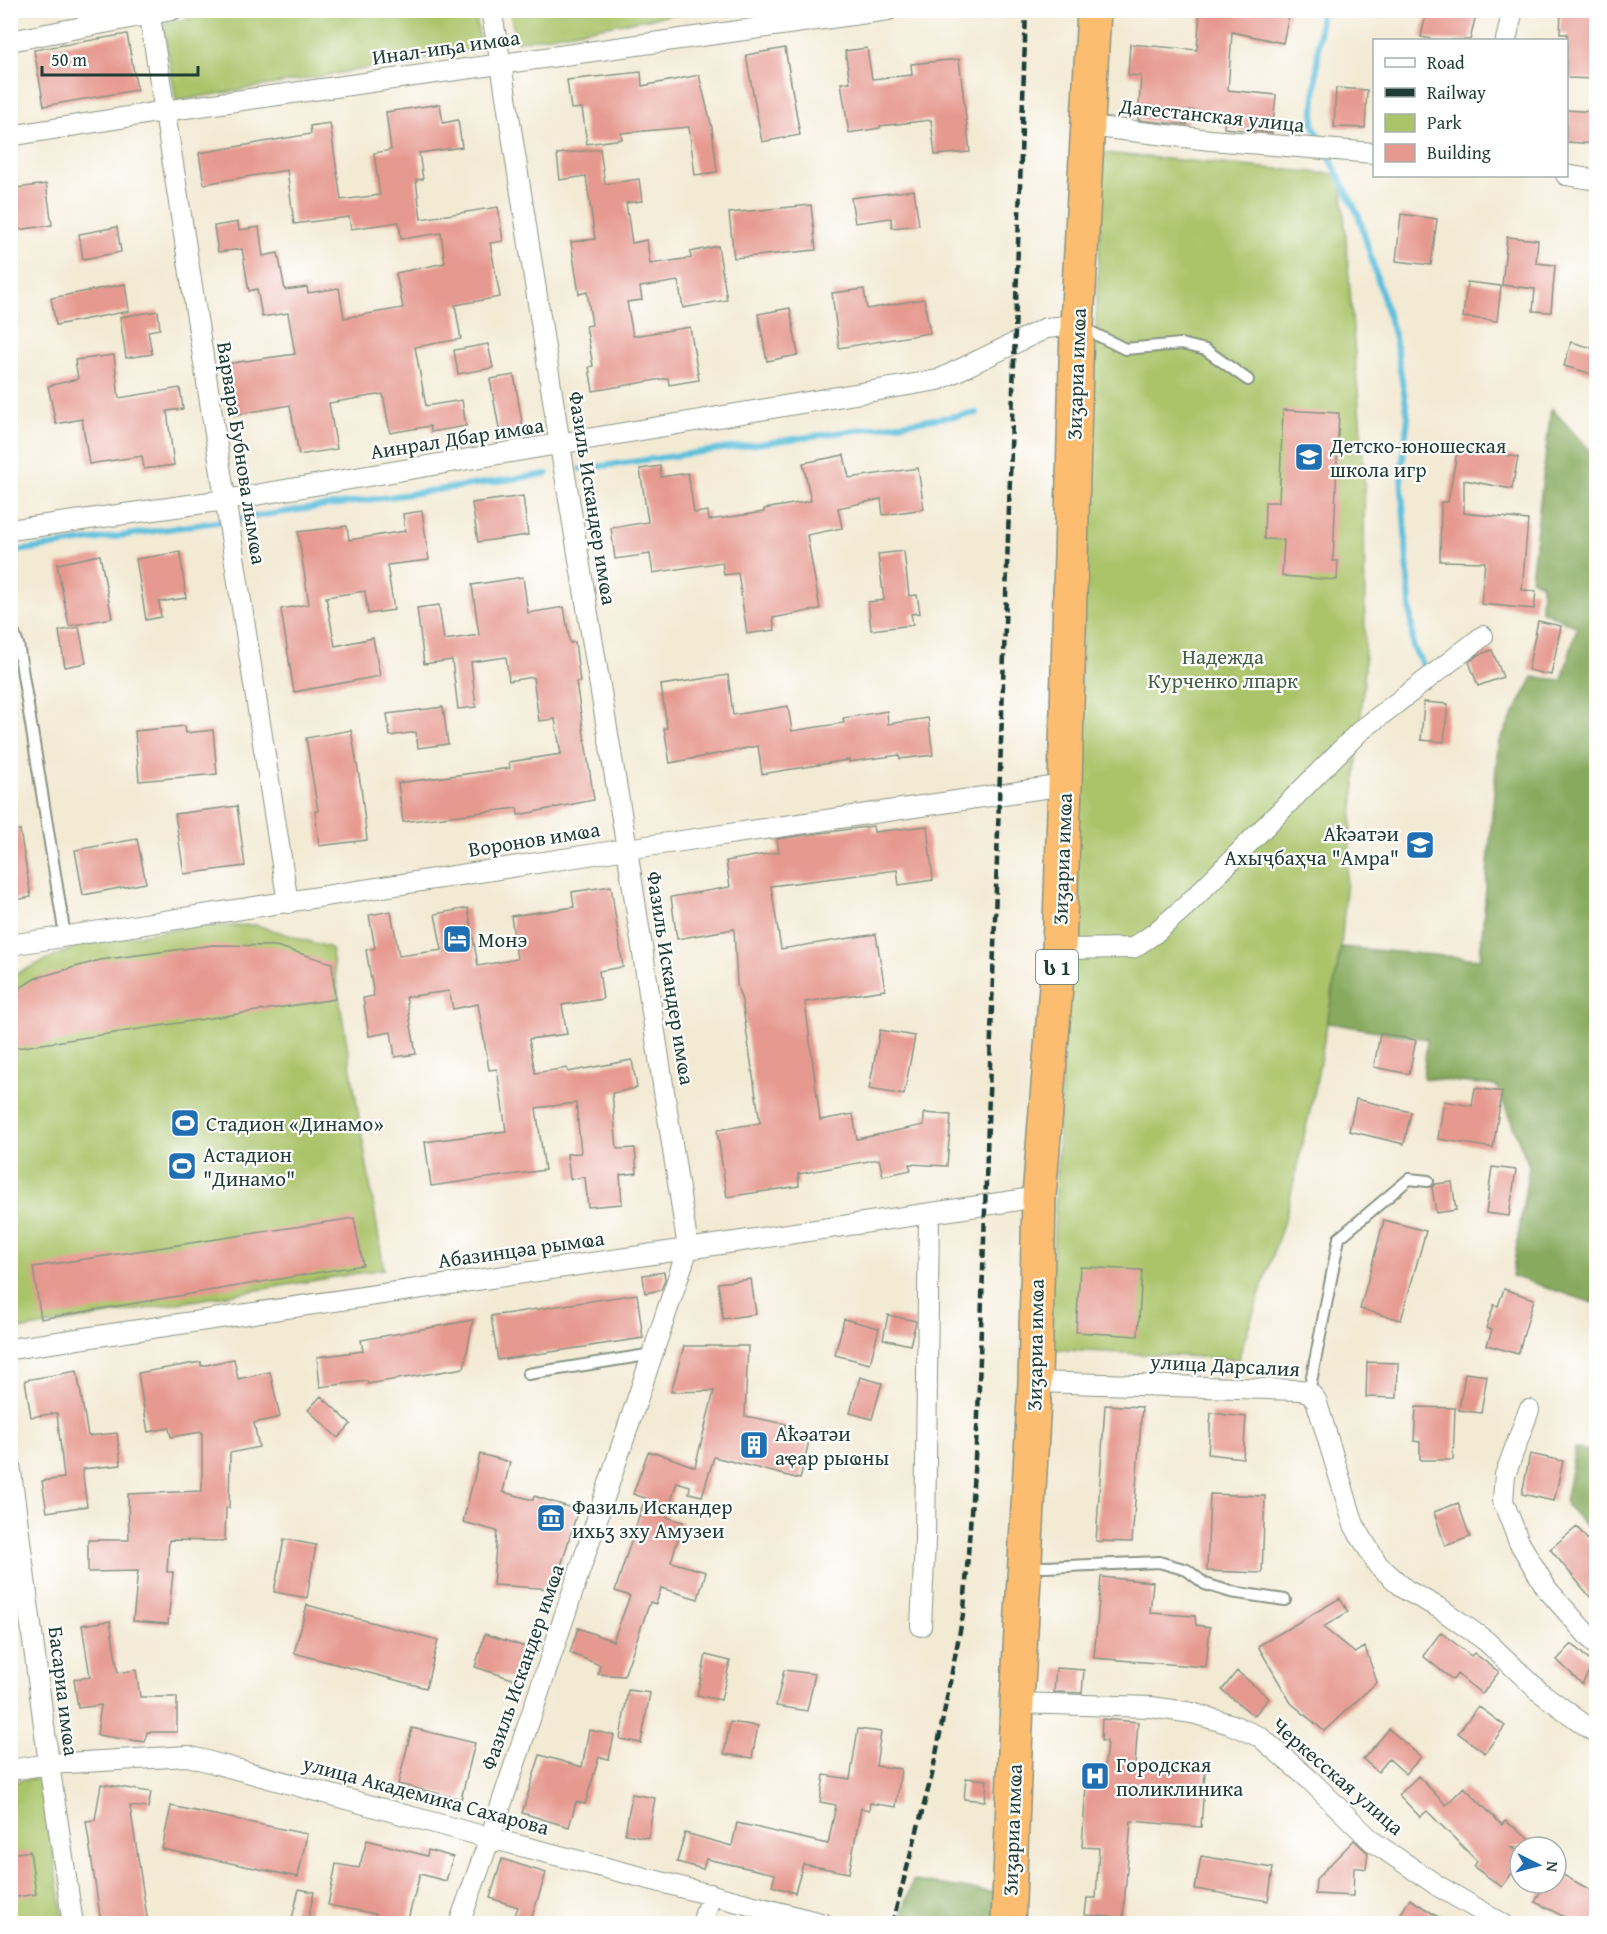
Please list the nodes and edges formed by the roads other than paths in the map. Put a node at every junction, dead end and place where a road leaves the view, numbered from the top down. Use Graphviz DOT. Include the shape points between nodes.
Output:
graph roads {
  1 [pos="172,10"];
  2 [pos="491,10"];
  3 [pos="888,10"];
  4 [pos="1094,10"];
  5 [pos="1513,10"];
  6 [pos="149,13"];
  7 [pos="1506,39"];
  8 [pos="10,41"];
  9 [pos="501,64"];
  10 [pos="164,111"];
  11 [pos="1088,126"];
  12 [pos="10,136"];
  13 [pos="1373,153"];
  14 [pos="1568,175"];
  15 [pos="1596,180"];
  16 [pos="1077,325"];
  17 [pos="1248,380"];
  18 [pos="560,445"];
  19 [pos="225,500"];
  20 [pos="10,530"];
  21 [pos="10,624"];
  22 [pos="1483,636"];
  23 [pos="1065,785"];
  24 [pos="627,849"];
  25 [pos="288,903"];
  26 [pos="65,936"];
  27 [pos="10,945"];
  28 [pos="1059,949"];
  29 [pos="1428,1181"];
  30 [pos="1039,1197"];
  31 [pos="929,1214"];
  32 [pos="688,1248"];
  33 [pos="10,1349"];
  34 [pos="653,1354"];
  35 [pos="528,1374"];
  36 [pos="1035,1382"];
  37 [pos="1309,1392"];
  38 [pos="1529,1410"];
  39 [pos="10,1464"];
  40 [pos="1025,1565"];
  41 [pos="1285,1600"];
  42 [pos="921,1626"];
  43 [pos="1596,1645"];
  44 [pos="1017,1703"];
  45 [pos="1596,1730"];
  46 [pos="49,1764"];
  47 [pos="10,1770"];
  48 [pos="490,1838"];
  49 [pos="711,1894"];
  50 [pos="73,1923"];
  51 [pos="459,1923"];
  52 [pos="702,1923"];
  53 [pos="824,1923"];
  54 [pos="1008,1923"];
  55 [pos="1503,1923"];
  1 -- 6 [label="street"];
  2 -- 9 [label="street, Фазиль Искандер имҩа"];
  3 -- 9 [label="street, Инал-иҧа имҩа"];
  4 -- 11 [label="highway, Ӡиӡариа имҩа / ს 1"];
  5 -- 7 [label="street"];
  6 -- 8 [label="street"];
  6 -- 10 [label="street, Варвара Бубнова лымҩа"];
  9 -- 10 [label="street, Инал-иҧа имҩа"];
  9 -- 18 [label="street, Фазиль Искандер имҩа"];
  10 -- 12 [label="street, Инал-иҧа имҩа"];
  10 -- 19 [label="street, Варвара Бубнова лымҩа"];
  11 -- 13 [label="street, Дагестанская улица"];
  11 -- 16 [label="highway, Ӡиӡариа имҩа / ს 1"];
  14 -- 15 [label="street"];
  16 -- 17 [label="lane" via="1125,349 1181,344 1206,350"];
  16 -- 18 [label="street, Аинрал Дбар имҩа" via="1046,328 938,380"];
  16 -- 23 [label="highway, Ӡиӡариа имҩа / ს 1"];
  18 -- 19 [label="street, Аинрал Дбар имҩа"];
  18 -- 24 [label="street, Фазиль Искандер имҩа"];
  19 -- 20 [label="street, Аинрал Дбар имҩа"];
  19 -- 25 [label="street, Варвара Бубнова лымҩа"];
  21 -- 26 [label="lane" via="18,644"];
  22 -- 28 [label="street" via="1359,732 1155,933 1133,948"];
  23 -- 24 [label="street, Воронов имҩа"];
  23 -- 28 [label="highway, Ӡиӡариа имҩа / ს 1"];
  24 -- 25 [label="street, Воронов имҩа"];
  24 -- 32 [label="street, Фазиль Искандер имҩа"];
  25 -- 26 [label="street, Воронов имҩа"];
  26 -- 27 [label="street, Воронов имҩа"];
  28 -- 30 [label="highway, Ӡиӡариа имҩа / ს 1"];
  29 -- 37 [label="lane" via="1409,1179 1339,1238"];
  30 -- 31 [label="street, Абазинцәа рымҩа"];
  30 -- 36 [label="highway, Ӡиӡариа имҩа / ს 1"];
  31 -- 32 [label="street, Абазинцәа рымҩа"];
  31 -- 42 [label="street" via="926,1541"];
  32 -- 33 [label="street, Абазинцәа рымҩа"];
  32 -- 34 [label="street, Фазиль Искандер имҩа"];
  34 -- 35 [label="lane"];
  34 -- 48 [label="street, Фазиль Искандер имҩа"];
  36 -- 37 [label="street, улица Дарсалия"];
  36 -- 40 [label="highway, Ӡиӡариа имҩа / ს 1"];
  37 -- 45 [label="street, улица Дарсалия" via="1316,1400 1354,1525 1378,1565 1406,1590 1486,1641 1540,1692"];
  38 -- 43 [label="street" via="1505,1475 1503,1501 1520,1542 1547,1589"];
  39 -- 46 [label="street, Басариа имҩа"];
  40 -- 41 [label="lane" via="1159,1562 1187,1570 1205,1584"];
  40 -- 44 [label="highway, Ӡиӡариа имҩа / ს 1"];
  44 -- 54 [label="highway, Ӡиӡариа имҩа / ს 1"];
  44 -- 55 [label="street, Черкесская улица" via="1151,1707 1201,1716 1260,1737 1372,1841 1438,1886"];
  46 -- 47 [label="street, улица Академика Сахарова"];
  46 -- 48 [label="street, улица Академика Сахарова" via="188,1756"];
  46 -- 50 [label="street, Басариа имҩа"];
  48 -- 49 [label="street, улица Академика Сахарова"];
  48 -- 51 [label="street, Фазиль Искандер имҩа"];
  49 -- 52 [label="street"];
  49 -- 53 [label="street, улица Академика Сахарова"];
}
